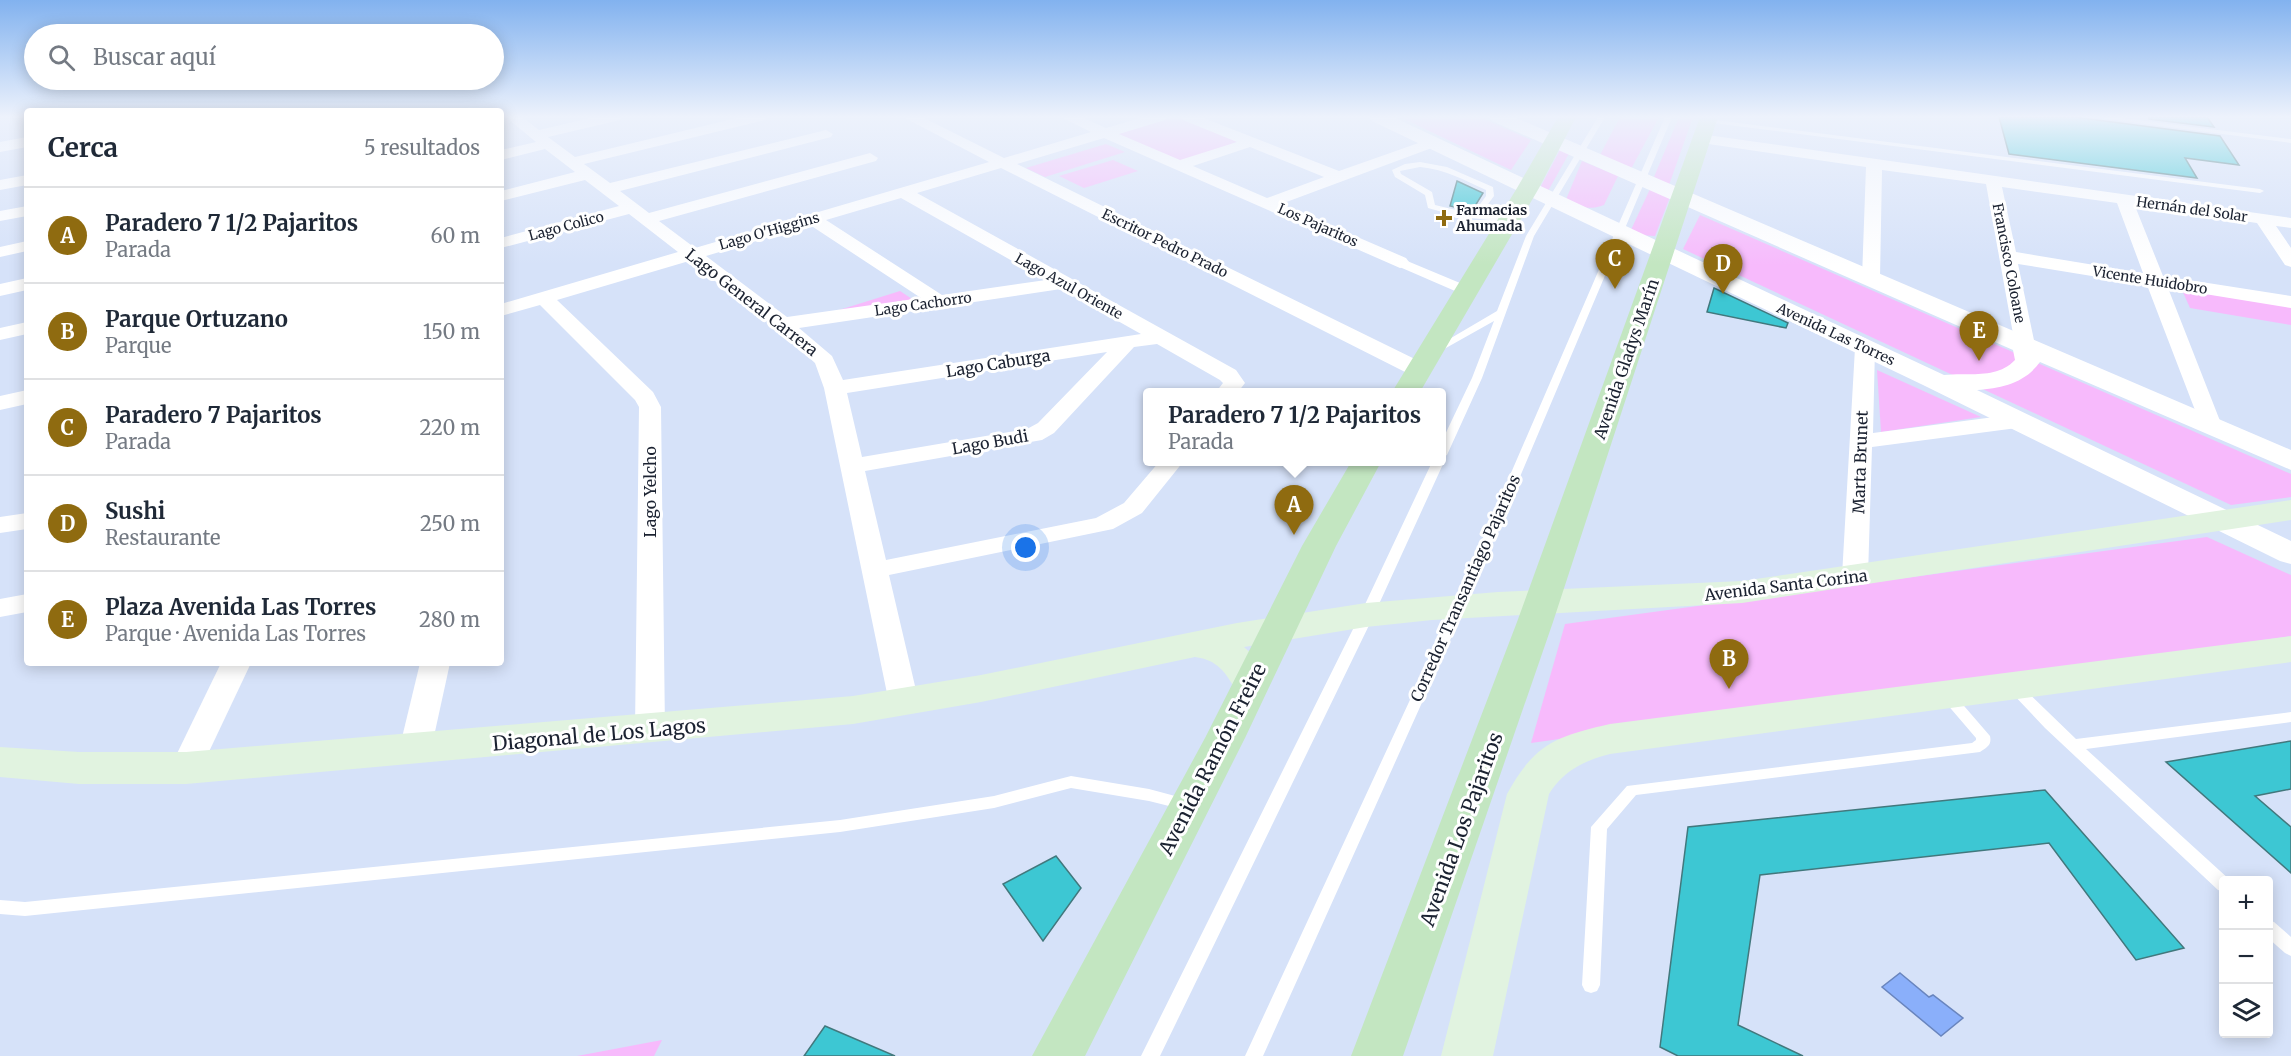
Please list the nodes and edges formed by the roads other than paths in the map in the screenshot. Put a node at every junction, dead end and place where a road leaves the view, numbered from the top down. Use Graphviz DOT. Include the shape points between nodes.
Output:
graph roads {
  1 [pos="578,166"];
  2 [pos="697,166"];
  3 [pos="840,166"];
  4 [pos="992,166"];
  5 [pos="1010,166"];
  6 [pos="1183,166"];
  7 [pos="1312,166"];
  8 [pos="1368,166"];
  9 [pos="1410,166"];
  10 [pos="1436,166"];
  11 [pos="1482,166"];
  12 [pos="1539,166"];
  13 [pos="1570,166"];
  14 [pos="1614,166"];
  15 [pos="1647,166"];
  16 [pos="1692,166"];
  17 [pos="1874,166"];
  18 [pos="1890,166"];
  19 [pos="2048,166"];
  20 [pos="588,174"];
  21 [pos="1339,177"];
  22 [pos="1642,178"];
  23 [pos="24,181"];
  24 [pos="1993,181"];
  25 [pos="0,185"];
  26 [pos="1528,188"];
  27 [pos="607,189"];
  28 [pos="2259,191"];
  29 [pos="903,192"];
  30 [pos="504,195"];
  31 [pos="1683,196"];
  32 [pos="1551,199"];
  33 [pos="2124,199"];
  34 [pos="1268,203"];
  35 [pos="632,208"];
  36 [pos="24,212"];
  37 [pos="0,216"];
  38 [pos="1475,217"];
  39 [pos="646,219"];
  40 [pos="813,219"];
  41 [pos="2263,219"];
  42 [pos="1509,220"];
  43 [pos="2291,223"];
  44 [pos="1619,230"];
  45 [pos="504,242"];
  46 [pos="24,247"];
  47 [pos="0,252"];
  48 [pos="1664,252"];
  49 [pos="692,254"];
  50 [pos="2010,257"];
  51 [pos="2291,261"];
  52 [pos="1400,262"];
  53 [pos="1871,278"];
  54 [pos="2154,280"];
  55 [pos="1064,283"];
  56 [pos="24,285"];
  57 [pos="0,290"];
  58 [pos="1467,291"];
  59 [pos="544,298"];
  60 [pos="938,301"];
  61 [pos="2291,302"];
  62 [pos="504,309"];
  63 [pos="1501,313"];
  64 [pos="783,324"];
  65 [pos="24,329"];
  66 [pos="0,334"];
  67 [pos="1161,338"];
  68 [pos="1127,343"];
  69 [pos="2025,345"];
  70 [pos="1864,348"];
  71 [pos="1423,363"];
  72 [pos="1932,379"];
  73 [pos="1231,386"];
  74 [pos="835,388"];
  75 [pos="1409,388"];
  76 [pos="24,398"];
  77 [pos="0,403"];
  78 [pos="2017,421"];
  79 [pos="2211,426"];
  80 [pos="1860,442"];
  81 [pos="1446,444"];
  82 [pos="2291,461"];
  83 [pos="852,466"];
  84 [pos="1168,466"];
  85 [pos="1364,466"];
  86 [pos="1436,466"];
  87 [pos="2291,510"];
  88 [pos="2219,520"];
  89 [pos="24,521"];
  90 [pos="0,525"];
  91 [pos="2291,554"];
  92 [pos="875,570"];
  93 [pos="1855,576"];
  94 [pos="1542,601"];
  95 [pos="24,604"];
  96 [pos="1459,607"];
  97 [pos="0,608"];
  98 [pos="1367,615"];
  99 [pos="1278,628"];
  100 [pos="1192,644"];
  101 [pos="2291,649"];
  102 [pos="235,666"];
  103 [pos="434,666"];
  104 [pos="1251,683"];
  105 [pos="2011,684"];
  106 [pos="1944,693"];
  107 [pos="904,703"];
  108 [pos="2291,717"];
  109 [pos="650,729"];
  110 [pos="2074,745"];
  111 [pos="416,750"];
  112 [pos="0,762"];
  113 [pos="186,768"];
  114 [pos="1190,806"];
  115 [pos="2219,881"];
  116 [pos="0,907"];
  117 [pos="2271,930"];
  118 [pos="2291,948"];
  119 [pos="1591,985"];
  120 [pos="1058,1056"];
  121 [pos="1150,1056"];
  122 [pos="1254,1056"];
  123 [pos="1377,1056"];
  124 [pos="1467,1056"];
  1 -- 20 [label="street, Lago General Carrera"];
  2 -- 27 [label="street"];
  3 -- 39 [label="street"];
  4 -- 29 [label="street, Lago O'Higgins"];
  5 -- 71 [label="street, Escritor Pedro Prado"];
  6 -- 34 [label="street, Los Pajaritos"];
  7 -- 21 [label="street"];
  8 -- 21 [label="street"];
  9 -- 38 [label="lane" via="1396,170 1398,175 1429,194 1431,206"];
  10 -- 38 [label="lane" via="1490,189 1490,196"];
  11 -- 26 [label="street, Avenida Las Torres"];
  12 -- 26 [label="main road"];
  13 -- 32 [label="lane"];
  14 -- 22 [label="street"];
  15 -- 22 [label="lane, Corredor Transantiago Pajaritos"];
  16 -- 31 [label="main road, Avenida Gladys Marín"];
  17 -- 53 [label="street"];
  18 -- 24 [label="street, Hernán del Solar"];
  19 -- 28 [label="lane"];
  20 -- 27 [label="street, Lago General Carrera"];
  20 -- 30 [label="street"];
  21 -- 34 [label="street"];
  22 -- 31 [label="street"];
  22 -- 44 [label="lane, Corredor Transantiago Pajaritos"];
  23 -- 25 [label="street"];
  24 -- 33 [label="street, Hernán del Solar"];
  24 -- 50 [label="street, Francisco Coloane"];
  26 -- 32 [label="street, Avenida Las Torres"];
  26 -- 42 [label="main road"];
  27 -- 35 [label="street, Lago General Carrera"];
  29 -- 40 [label="street, Lago O'Higgins"];
  29 -- 55 [label="street, Lago Azul Oriente"];
  31 -- 48 [label="main road, Avenida Gladys Marín"];
  31 -- 53 [label="street"];
  32 -- 44 [label="street, Avenida Las Torres"];
  32 -- 63 [label="lane" via="1530,236"];
  33 -- 41 [label="street, Hernán del Solar"];
  33 -- 54 [label="street"];
  34 -- 52 [label="street, Los Pajaritos"];
  35 -- 39 [label="street, Lago General Carrera"];
  35 -- 45 [label="street, Lago Colico"];
  36 -- 37 [label="street"];
  38 -- 42 [label="lane"];
  39 -- 49 [label="street, Lago General Carrera"];
  40 -- 49 [label="street, Lago O'Higgins"];
  40 -- 60 [label="street"];
  41 -- 43 [label="street, Hernán del Solar"];
  41 -- 51 [label="street"];
  42 -- 58 [label="main road"];
  44 -- 48 [label="street, Avenida Las Torres"];
  44 -- 96 [label="lane, Corredor Transantiago Pajaritos"];
  46 -- 47 [label="street"];
  48 -- 70 [label="street, Avenida Las Torres"];
  48 -- 94 [label="main road, Avenida Gladys Marín"];
  49 -- 59 [label="street, Lago O'Higgins"];
  49 -- 64 [label="street, Lago General Carrera"];
  50 -- 54 [label="street, Vicente Huidobro"];
  50 -- 69 [label="street, Francisco Coloane"];
  52 -- 58 [label="street, Los Pajaritos"];
  53 -- 69 [label="street"];
  54 -- 61 [label="street, Vicente Huidobro"];
  54 -- 79 [label="street"];
  55 -- 60 [label="street, Lago Cachorro"];
  55 -- 67 [label="street, Lago Azul Oriente"];
  56 -- 57 [label="street"];
  58 -- 71 [label="main road"];
  59 -- 62 [label="street, Lago O'Higgins"];
  59 -- 109 [label="street, Lago Yelcho" via="645,397 650,407"];
  60 -- 64 [label="street, Lago Cachorro"];
  63 -- 71 [label="lane"];
  63 -- 81 [label="lane"];
  64 -- 74 [label="street, Lago General Carrera" via="825,360"];
  65 -- 66 [label="street"];
  67 -- 68 [label="street, Lago Caburga"];
  67 -- 73 [label="street, Lago Azul Oriente"];
  68 -- 74 [label="street, Lago Caburga"];
  68 -- 83 [label="street, Lago Budi" via="1046,428 1034,435"];
  69 -- 72 [label="street" via="2029,356 2026,366 1998,380 1970,384"];
  69 -- 79 [label="street"];
  70 -- 72 [label="street, Avenida Las Torres"];
  70 -- 80 [label="street, Marta Brunet"];
  71 -- 75 [label="main road"];
  72 -- 78 [label="street, Avenida Las Torres"];
  74 -- 83 [label="street, Lago General Carrera"];
  76 -- 77 [label="street"];
  78 -- 80 [label="street"];
  78 -- 88 [label="street, Avenida Las Torres"];
  79 -- 82 [label="street"];
  80 -- 93 [label="street, Marta Brunet"];
  83 -- 92 [label="street, Lago General Carrera"];
  84 -- 92 [label="street" via="1133,508 1104,524"];
  85 -- 99 [label="main road, Avenida Ramón Freire"];
  86 -- 98 [label="lane"];
  87 -- 88 [label="main road, Avenida Santa Corina"];
  88 -- 91 [label="street, Avenida Las Torres"];
  88 -- 93 [label="main road, Avenida Santa Corina"];
  89 -- 90 [label="street"];
  92 -- 107 [label="street, Lago General Carrera"];
  93 -- 94 [label="main road, Avenida Santa Corina" via="1701,596"];
  94 -- 96 [label="main road, Avenida Santa Corina"];
  94 -- 123 [label="main road, Avenida Los Pajaritos"];
  95 -- 97 [label="street"];
  96 -- 98 [label="main road, Avenida Santa Corina"];
  96 -- 122 [label="lane, Corredor Transantiago Pajaritos"];
  98 -- 99 [label="main road, Avenida Santa Corina"];
  98 -- 121 [label="lane"];
  99 -- 100 [label="main road, Diagonal de Los Lagos"];
  99 -- 104 [label="main road, Avenida Ramón Freire"];
  100 -- 104 [label="main road, Diagonal de Los Lagos" via="1228,653"];
  100 -- 107 [label="main road, Diagonal de Los Lagos"];
  101 -- 105 [label="main road"];
  102 -- 113 [label="street"];
  103 -- 111 [label="street"];
  104 -- 114 [label="main road, Avenida Ramón Freire"];
  105 -- 106 [label="main road"];
  105 -- 110 [label="lane"];
  106 -- 119 [label="lane" via="1983,736 1984,742 1975,748 1632,790 1599,827"];
  106 -- 124 [label="main road" via="1610,739 1565,752 1542,770 1528,794"];
  107 -- 109 [label="main road, Diagonal de Los Lagos"];
  108 -- 110 [label="lane"];
  109 -- 111 [label="main road, Diagonal de Los Lagos"];
  110 -- 115 [label="lane"];
  111 -- 113 [label="main road, Diagonal de Los Lagos"];
  112 -- 113 [label="main road, Diagonal de Los Lagos" via="79,768"];
  114 -- 116 [label="lane" via="1071,782 994,802 840,826 25,909"];
  114 -- 120 [label="main road, Avenida Ramón Freire"];
  117 -- 118 [label="lane"];
}
